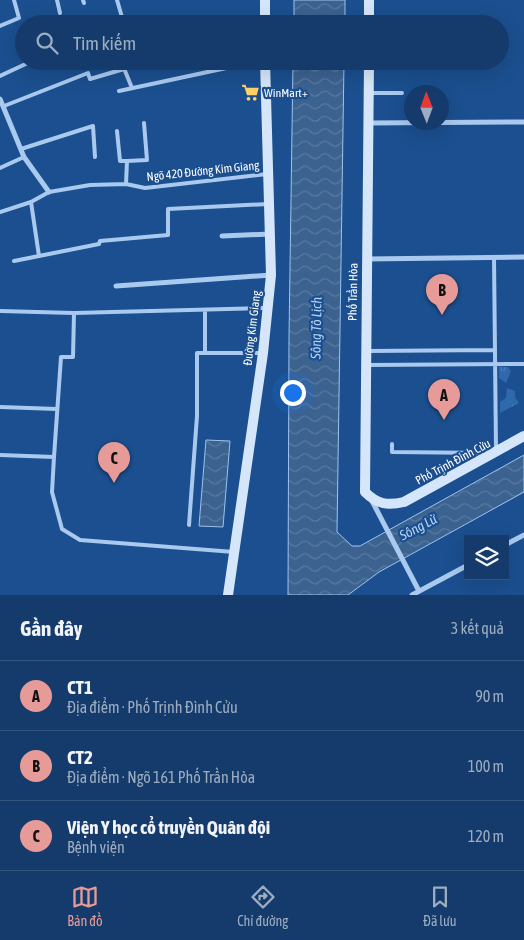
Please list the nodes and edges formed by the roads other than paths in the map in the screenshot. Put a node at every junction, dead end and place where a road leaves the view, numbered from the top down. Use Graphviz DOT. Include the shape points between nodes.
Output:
graph roads {
  1 [pos="14,0"];
  2 [pos="57,0"];
  3 [pos="117,0"];
  4 [pos="265,0"];
  5 [pos="370,0"];
  6 [pos="60,13"];
  7 [pos="18,15"];
  8 [pos="121,15"];
  9 [pos="265,15"];
  10 [pos="369,15"];
  11 [pos="15,20"];
  12 [pos="0,26"];
  13 [pos="15,69"];
  14 [pos="121,70"];
  15 [pos="124,70"];
  16 [pos="217,70"];
  17 [pos="265,70"];
  18 [pos="369,70"];
  19 [pos="0,76"];
  20 [pos="132,88"];
  21 [pos="119,91"];
  22 [pos="368,93"];
  23 [pos="402,93"];
  24 [pos="0,99"];
  25 [pos="3,110"];
  26 [pos="524,122"];
  27 [pos="144,123"];
  28 [pos="368,123"];
  29 [pos="117,131"];
  30 [pos="21,149"];
  31 [pos="24,157"];
  32 [pos="95,157"];
  33 [pos="127,161"];
  34 [pos="0,168"];
  35 [pos="269,174"];
  36 [pos="126,184"];
  37 [pos="49,192"];
  38 [pos="31,202"];
  39 [pos="270,204"];
  40 [pos="0,212"];
  41 [pos="270,234"];
  42 [pos="222,236"];
  43 [pos="39,256"];
  44 [pos="494,257"];
  45 [pos="524,257"];
  46 [pos="367,259"];
  47 [pos="14,261"];
  48 [pos="271,275"];
  49 [pos="116,286"];
  50 [pos="268,308"];
  51 [pos="0,311"];
  52 [pos="204,311"];
  53 [pos="74,313"];
  54 [pos="495,350"];
  55 [pos="365,351"];
  56 [pos="205,353"];
  57 [pos="263,353"];
  58 [pos="496,364"];
  59 [pos="524,364"];
  60 [pos="364,365"];
  61 [pos="0,407"];
  62 [pos="57,408"];
  63 [pos="524,436"];
  64 [pos="392,444"];
  65 [pos="496,453"];
  66 [pos="0,455"];
  67 [pos="54,457"];
  68 [pos="371,498"];
  69 [pos="189,525"];
  70 [pos="524,535"];
  71 [pos="509,543"];
  72 [pos="234,552"];
  73 [pos="464,567"];
  74 [pos="419,591"];
  75 [pos="228,595"];
  76 [pos="412,595"];
  1 -- 7 [label="lane"];
  2 -- 6 [label="lane"];
  3 -- 8 [label="lane"];
  4 -- 9 [label="main road"];
  5 -- 10 [label="main road"];
  11 -- 12 [label="lane"];
  13 -- 19 [label="lane"];
  14 -- 25 [label="lane" via="90,79 88,74"];
  15 -- 20 [label="lane"];
  16 -- 20 [label="lane"];
  17 -- 35 [label="main road, Đường Kim Giang"];
  18 -- 22 [label="main road, Phố Trần Hòa"];
  20 -- 21 [label="lane"];
  22 -- 23 [label="lane"];
  22 -- 28 [label="main road, Phố Trần Hòa"];
  24 -- 25 [label="street"];
  25 -- 30 [label="street"];
  26 -- 28 [label="street"];
  27 -- 33 [label="lane" via="147,160"];
  28 -- 46 [label="main road, Phố Trần Hòa"];
  29 -- 33 [label="lane" via="120,161"];
  30 -- 31 [label="street"];
  30 -- 32 [label="lane" via="93,126"];
  31 -- 34 [label="lane"];
  31 -- 37 [label="street"];
  33 -- 36 [label="lane"];
  35 -- 36 [label="lane, Ngõ 420 Đường Kim Giang" via="145,188"];
  35 -- 39 [label="main road, Đường Kim Giang"];
  36 -- 37 [label="lane, Ngõ 420 Đường Kim Giang" via="90,185"];
  37 -- 38 [label="lane, Ngõ 420 Đường Kim Giang"];
  38 -- 40 [label="lane, Ngõ 420 Đường Kim Giang"];
  38 -- 43 [label="lane"];
  39 -- 41 [label="main road, Đường Kim Giang"];
  39 -- 43 [label="lane" via="168,209 168,235 100,242"];
  41 -- 42 [label="street"];
  41 -- 48 [label="main road, Đường Kim Giang"];
  43 -- 47 [label="lane"];
  44 -- 45 [label="street"];
  44 -- 46 [label="street"];
  44 -- 54 [label="lane"];
  46 -- 55 [label="main road, Phố Trần Hòa"];
  48 -- 49 [label="street"];
  48 -- 50 [label="main road, Đường Kim Giang"];
  50 -- 52 [label="lane"];
  50 -- 57 [label="main road, Đường Kim Giang"];
  51 -- 53 [label="lane"];
  52 -- 53 [label="lane"];
  52 -- 56 [label="lane"];
  53 -- 62 [label="lane" via="73,357 62,357"];
  54 -- 55 [label="lane"];
  54 -- 58 [label="lane"];
  55 -- 60 [label="main road, Phố Trần Hòa"];
  56 -- 57 [label="lane"];
  56 -- 69 [label="lane" via="197,353 197,416"];
  57 -- 72 [label="main road, Đường Kim Giang"];
  58 -- 59 [label="lane"];
  58 -- 60 [label="lane"];
  58 -- 65 [label="lane"];
  60 -- 68 [label="main road, Phố Trần Hòa" via="364,485"];
  61 -- 62 [label="lane"];
  62 -- 67 [label="lane"];
  63 -- 65 [label="main road, Phố Trịnh Đình Cửu"];
  64 -- 65 [label="lane" via="392,452"];
  65 -- 68 [label="main road, Phố Trịnh Đình Cửu" via="416,496 391,505"];
  66 -- 67 [label="lane"];
  67 -- 72 [label="lane" via="52,492 62,529 80,540"];
  68 -- 74 [label="street"];
  70 -- 71 [label="street"];
  72 -- 75 [label="main road, Đường Kim Giang"];
  73 -- 74 [label="street"];
  74 -- 76 [label="street"];
}
